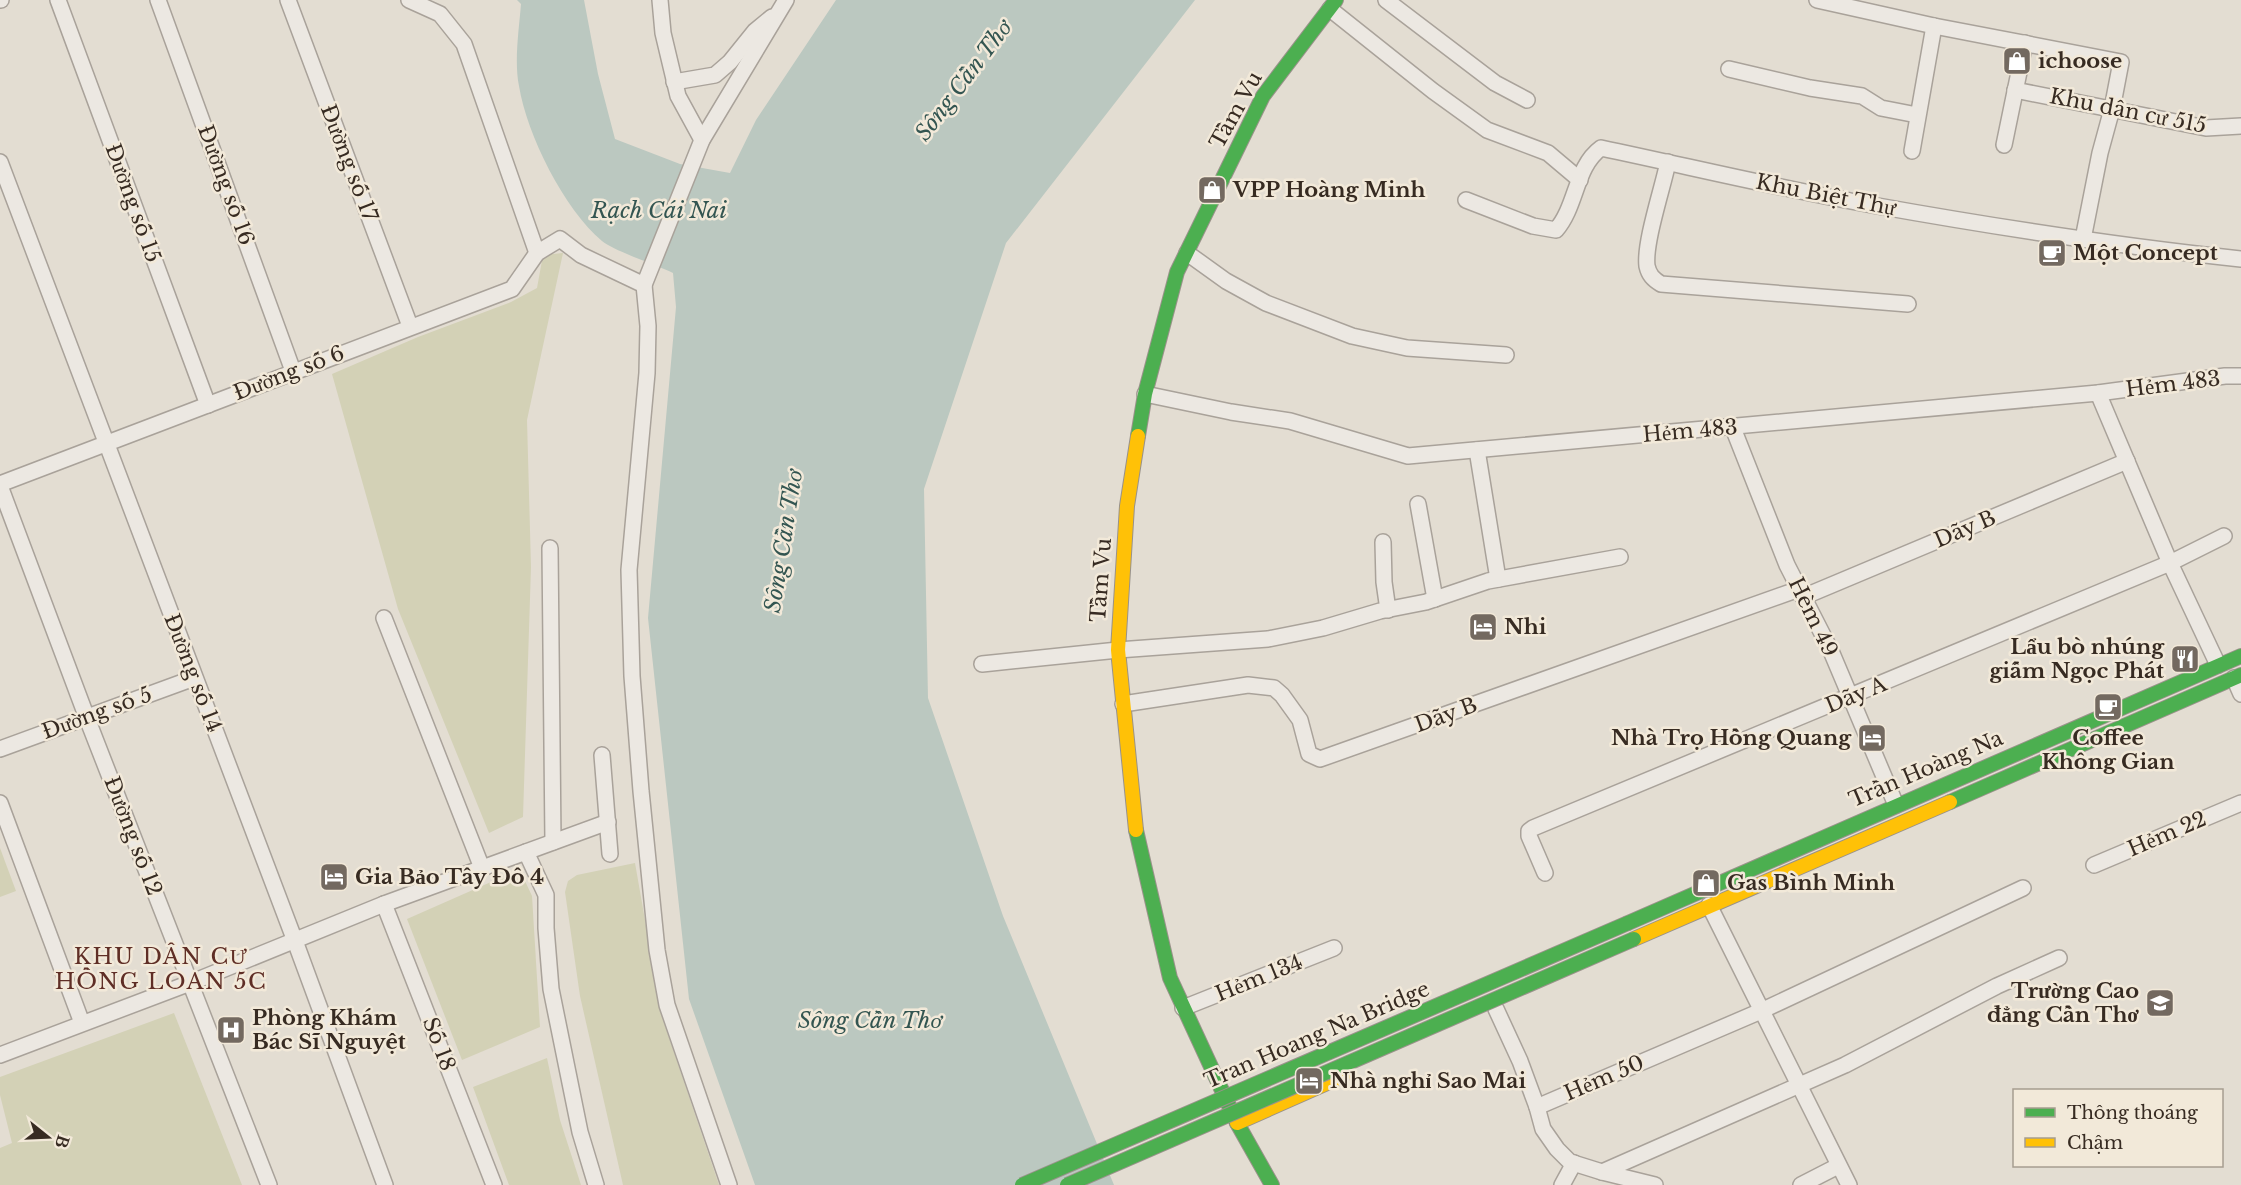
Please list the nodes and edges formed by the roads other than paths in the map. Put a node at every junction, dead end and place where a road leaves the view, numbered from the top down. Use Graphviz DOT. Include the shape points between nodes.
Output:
graph roads {
  1 [pos="58,0"];
  2 [pos="158,0"];
  3 [pos="288,0"];
  4 [pos="409,0"];
  5 [pos="660,0"];
  6 [pos="1386,0"];
  7 [pos="1817,0"];
  8 [pos="1333,4"];
  9 [pos="783,6"];
  10 [pos="1934,26"];
  11 [pos="2025,43"];
  12 [pos="1730,69"];
  13 [pos="674,82"];
  14 [pos="2015,90"];
  15 [pos="1527,100"];
  16 [pos="2112,109"];
  17 [pos="1917,115"];
  18 [pos="2241,126"];
  19 [pos="702,140"];
  20 [pos="2004,145"];
  21 [pos="1912,151"];
  22 [pos="0,162"];
  23 [pos="1668,162"];
  24 [pos="1580,180"];
  25 [pos="1466,200"];
  26 [pos="2083,239"];
  27 [pos="1187,252"];
  28 [pos="537,253"];
  29 [pos="2241,259"];
  30 [pos="644,285"];
  31 [pos="1908,304"];
  32 [pos="410,326"];
  33 [pos="1506,355"];
  34 [pos="293,371"];
  35 [pos="2241,376"];
  36 [pos="2098,393"];
  37 [pos="1145,394"];
  38 [pos="208,405"];
  39 [pos="1733,428"];
  40 [pos="108,445"];
  41 [pos="1477,450"];
  42 [pos="2127,461"];
  43 [pos="0,485"];
  44 [pos="1418,504"];
  45 [pos="2224,536"];
  46 [pos="1383,542"];
  47 [pos="550,548"];
  48 [pos="1620,558"];
  49 [pos="2170,564"];
  50 [pos="1498,579"];
  51 [pos="1801,593"];
  52 [pos="1435,599"];
  53 [pos="1388,610"];
  54 [pos="384,618"];
  55 [pos="1118,650"];
  56 [pos="2241,656"];
  57 [pos="982,664"];
  58 [pos="2218,665"];
  59 [pos="2237,677"];
  60 [pos="195,678"];
  61 [pos="2241,694"];
  62 [pos="1850,698"];
  63 [pos="1123,704"];
  64 [pos="87,716"];
  65 [pos="0,749"];
  66 [pos="602,755"];
  67 [pos="0,803"];
  68 [pos="2241,803"];
  69 [pos="1896,806"];
  70 [pos="1902,820"];
  71 [pos="608,822"];
  72 [pos="553,842"];
  73 [pos="526,852"];
  74 [pos="610,854"];
  75 [pos="2094,865"];
  76 [pos="482,868"];
  77 [pos="1545,873"];
  78 [pos="2024,888"];
  79 [pos="384,904"];
  80 [pos="1709,905"];
  81 [pos="1645,915"];
  82 [pos="1628,922"];
  83 [pos="1652,930"];
  84 [pos="1634,939"];
  85 [pos="295,941"];
  86 [pos="1334,948"];
  87 [pos="2059,958"];
  88 [pos="190,982"];
  89 [pos="1184,1008"];
  90 [pos="1496,1009"];
  91 [pos="1761,1011"];
  92 [pos="82,1023"];
  93 [pos="0,1055"];
  94 [pos="1798,1084"];
  95 [pos="1222,1092"];
  96 [pos="1537,1107"];
  97 [pos="1237,1124"];
  98 [pos="1574,1163"];
  99 [pos="1838,1166"];
  100 [pos="1602,1172"];
  101 [pos="269,1185"];
  102 [pos="385,1185"];
  103 [pos="494,1185"];
  104 [pos="596,1185"];
  105 [pos="729,1185"];
  106 [pos="1022,1185"];
  107 [pos="1067,1185"];
  108 [pos="1272,1185"];
  109 [pos="1562,1185"];
  110 [pos="1655,1185"];
  111 [pos="1801,1185"];
  112 [pos="1849,1185"];
  1 -- 38 [label="street, Đường số 15"];
  2 -- 34 [label="street, Đường số 16"];
  3 -- 32 [label="street, Đường số 17"];
  4 -- 28 [label="street" via="440,14 464,44"];
  5 -- 13 [label="street"];
  6 -- 15 [label="street" via="1495,83"];
  7 -- 10 [label="street"];
  8 -- 24 [label="street" via="1432,92 1487,130 1548,153"];
  8 -- 27 [label="main road, Tầm Vu" via="1263,96"];
  9 -- 13 [label="street" via="715,75"];
  9 -- 19 [label="street"];
  10 -- 11 [label="street"];
  10 -- 17 [label="street"];
  11 -- 14 [label="street"];
  11 -- 16 [label="street" via="2121,62"];
  12 -- 17 [label="street" via="1862,96 1881,108"];
  13 -- 19 [label="street"];
  14 -- 16 [label="street, Khu dân cư 515"];
  14 -- 20 [label="street"];
  16 -- 18 [label="street, Khu dân cư 515" via="2206,128"];
  16 -- 26 [label="street"];
  17 -- 21 [label="street"];
  19 -- 30 [label="street"];
  22 -- 40 [label="street, Đường số 14"];
  23 -- 24 [label="street, Khu Biệt Thự" via="1601,148 1589,158"];
  23 -- 26 [label="street, Khu Biệt Thự" via="1870,205"];
  23 -- 31 [label="street" via="1647,253 1652,279 1661,284"];
  24 -- 25 [label="street, Khu Biệt Thự" via="1556,230 1533,226"];
  26 -- 29 [label="street, Khu Biệt Thự"];
  27 -- 33 [label="street" via="1226,281 1266,303 1352,336 1407,348"];
  27 -- 37 [label="main road, Tầm Vu" via="1177,272"];
  28 -- 30 [label="street, Đường số 6" via="560,238 581,255"];
  28 -- 32 [label="street, Đường số 6" via="512,289"];
  30 -- 105 [label="street" via="648,326 629,570 632,676 657,950 667,1005"];
  32 -- 34 [label="street, Đường số 6"];
  34 -- 38 [label="street, Đường số 6"];
  35 -- 36 [label="street, Hẻm 483"];
  36 -- 39 [label="street, Hẻm 483"];
  36 -- 42 [label="street"];
  37 -- 41 [label="street, Hẻm 483" via="1290,421 1408,456"];
  37 -- 55 [label="main road, Tầm Vu" via="1127,506"];
  38 -- 40 [label="street, Đường số 6"];
  39 -- 41 [label="street, Hẻm 483"];
  39 -- 51 [label="street, Hèm 49"];
  40 -- 43 [label="street, Đường số 6"];
  40 -- 60 [label="street, Đường số 14"];
  41 -- 50 [label="street"];
  42 -- 49 [label="street"];
  42 -- 51 [label="street, Dãy B"];
  43 -- 64 [label="street, Đường số 12"];
  44 -- 52 [label="street"];
  45 -- 49 [label="street, Dãy A"];
  46 -- 53 [label="street"];
  47 -- 72 [label="street"];
  48 -- 50 [label="street"];
  49 -- 58 [label="street"];
  49 -- 62 [label="street, Dãy A"];
  50 -- 52 [label="street"];
  51 -- 62 [label="street, Hèm 49"];
  51 -- 63 [label="street, Dãy B" via="1320,759 1309,754 1299,720 1274,688 1248,685"];
  52 -- 53 [label="street"];
  53 -- 55 [label="street" via="1268,639"];
  54 -- 76 [label="street"];
  55 -- 57 [label="street"];
  55 -- 63 [label="main road, Tầm Vu"];
  56 -- 58 [label="main road, Trần Hoàng Na"];
  58 -- 69 [label="main road, Trần Hoàng Na"];
  59 -- 61 [label="street"];
  59 -- 70 [label="main road, Trần Hoàng Na"];
  60 -- 64 [label="street, Đường số 5"];
  60 -- 85 [label="street, Đường số 14"];
  62 -- 69 [label="street, Hèm 49"];
  62 -- 77 [label="street, Dãy A" via="1530,830"];
  63 -- 89 [label="main road, Tầm Vu" via="1137,835 1170,978"];
  64 -- 65 [label="street, Đường số 5"];
  64 -- 88 [label="street, Đường số 12"];
  66 -- 71 [label="street"];
  67 -- 92 [label="street"];
  68 -- 75 [label="street, Hẻm 22"];
  69 -- 70 [label="main road"];
  69 -- 81 [label="main road, Trần Hoàng Na"];
  70 -- 80 [label="main road, Trần Hoàng Na"];
  71 -- 72 [label="street"];
  71 -- 74 [label="street"];
  72 -- 73 [label="street"];
  73 -- 76 [label="street"];
  73 -- 104 [label="street" via="546,895 551,989 580,1132"];
  76 -- 79 [label="street"];
  78 -- 91 [label="street, Hẻm 50"];
  79 -- 85 [label="street"];
  79 -- 103 [label="street, Số 18"];
  80 -- 83 [label="main road, Trần Hoàng Na"];
  80 -- 91 [label="street"];
  81 -- 82 [label="main road, Trần Hoàng Na"];
  81 -- 95 [label="main road" via="1624,914"];
  82 -- 106 [label="main road, Tran Hoang Na Bridge, bridge"];
  83 -- 84 [label="main road, Trần Hoàng Na"];
  83 -- 90 [label="main road" via="1637,946"];
  84 -- 107 [label="main road, Tran Hoang Na Bridge, bridge"];
  85 -- 88 [label="street"];
  85 -- 102 [label="street, Đường số 14"];
  86 -- 89 [label="street, Hẻm 134"];
  87 -- 94 [label="street" via="1996,986 1845,1065"];
  88 -- 92 [label="street"];
  88 -- 101 [label="street, Đường số 12"];
  89 -- 95 [label="main road, Tầm Vu"];
  90 -- 96 [label="street"];
  90 -- 97 [label="main road"];
  91 -- 94 [label="street"];
  91 -- 96 [label="street, Hẻm 50"];
  92 -- 93 [label="street"];
  94 -- 99 [label="street"];
  94 -- 100 [label="street"];
  95 -- 97 [label="main road, Tầm Vu"];
  96 -- 98 [label="street, Hẻm 50" via="1543,1129 1557,1149"];
  97 -- 108 [label="main road, Tầm Vu"];
  98 -- 100 [label="street, Hẻm 50"];
  98 -- 109 [label="street"];
  99 -- 111 [label="street"];
  99 -- 112 [label="street"];
  100 -- 110 [label="street, Hẻm 50"];
}
